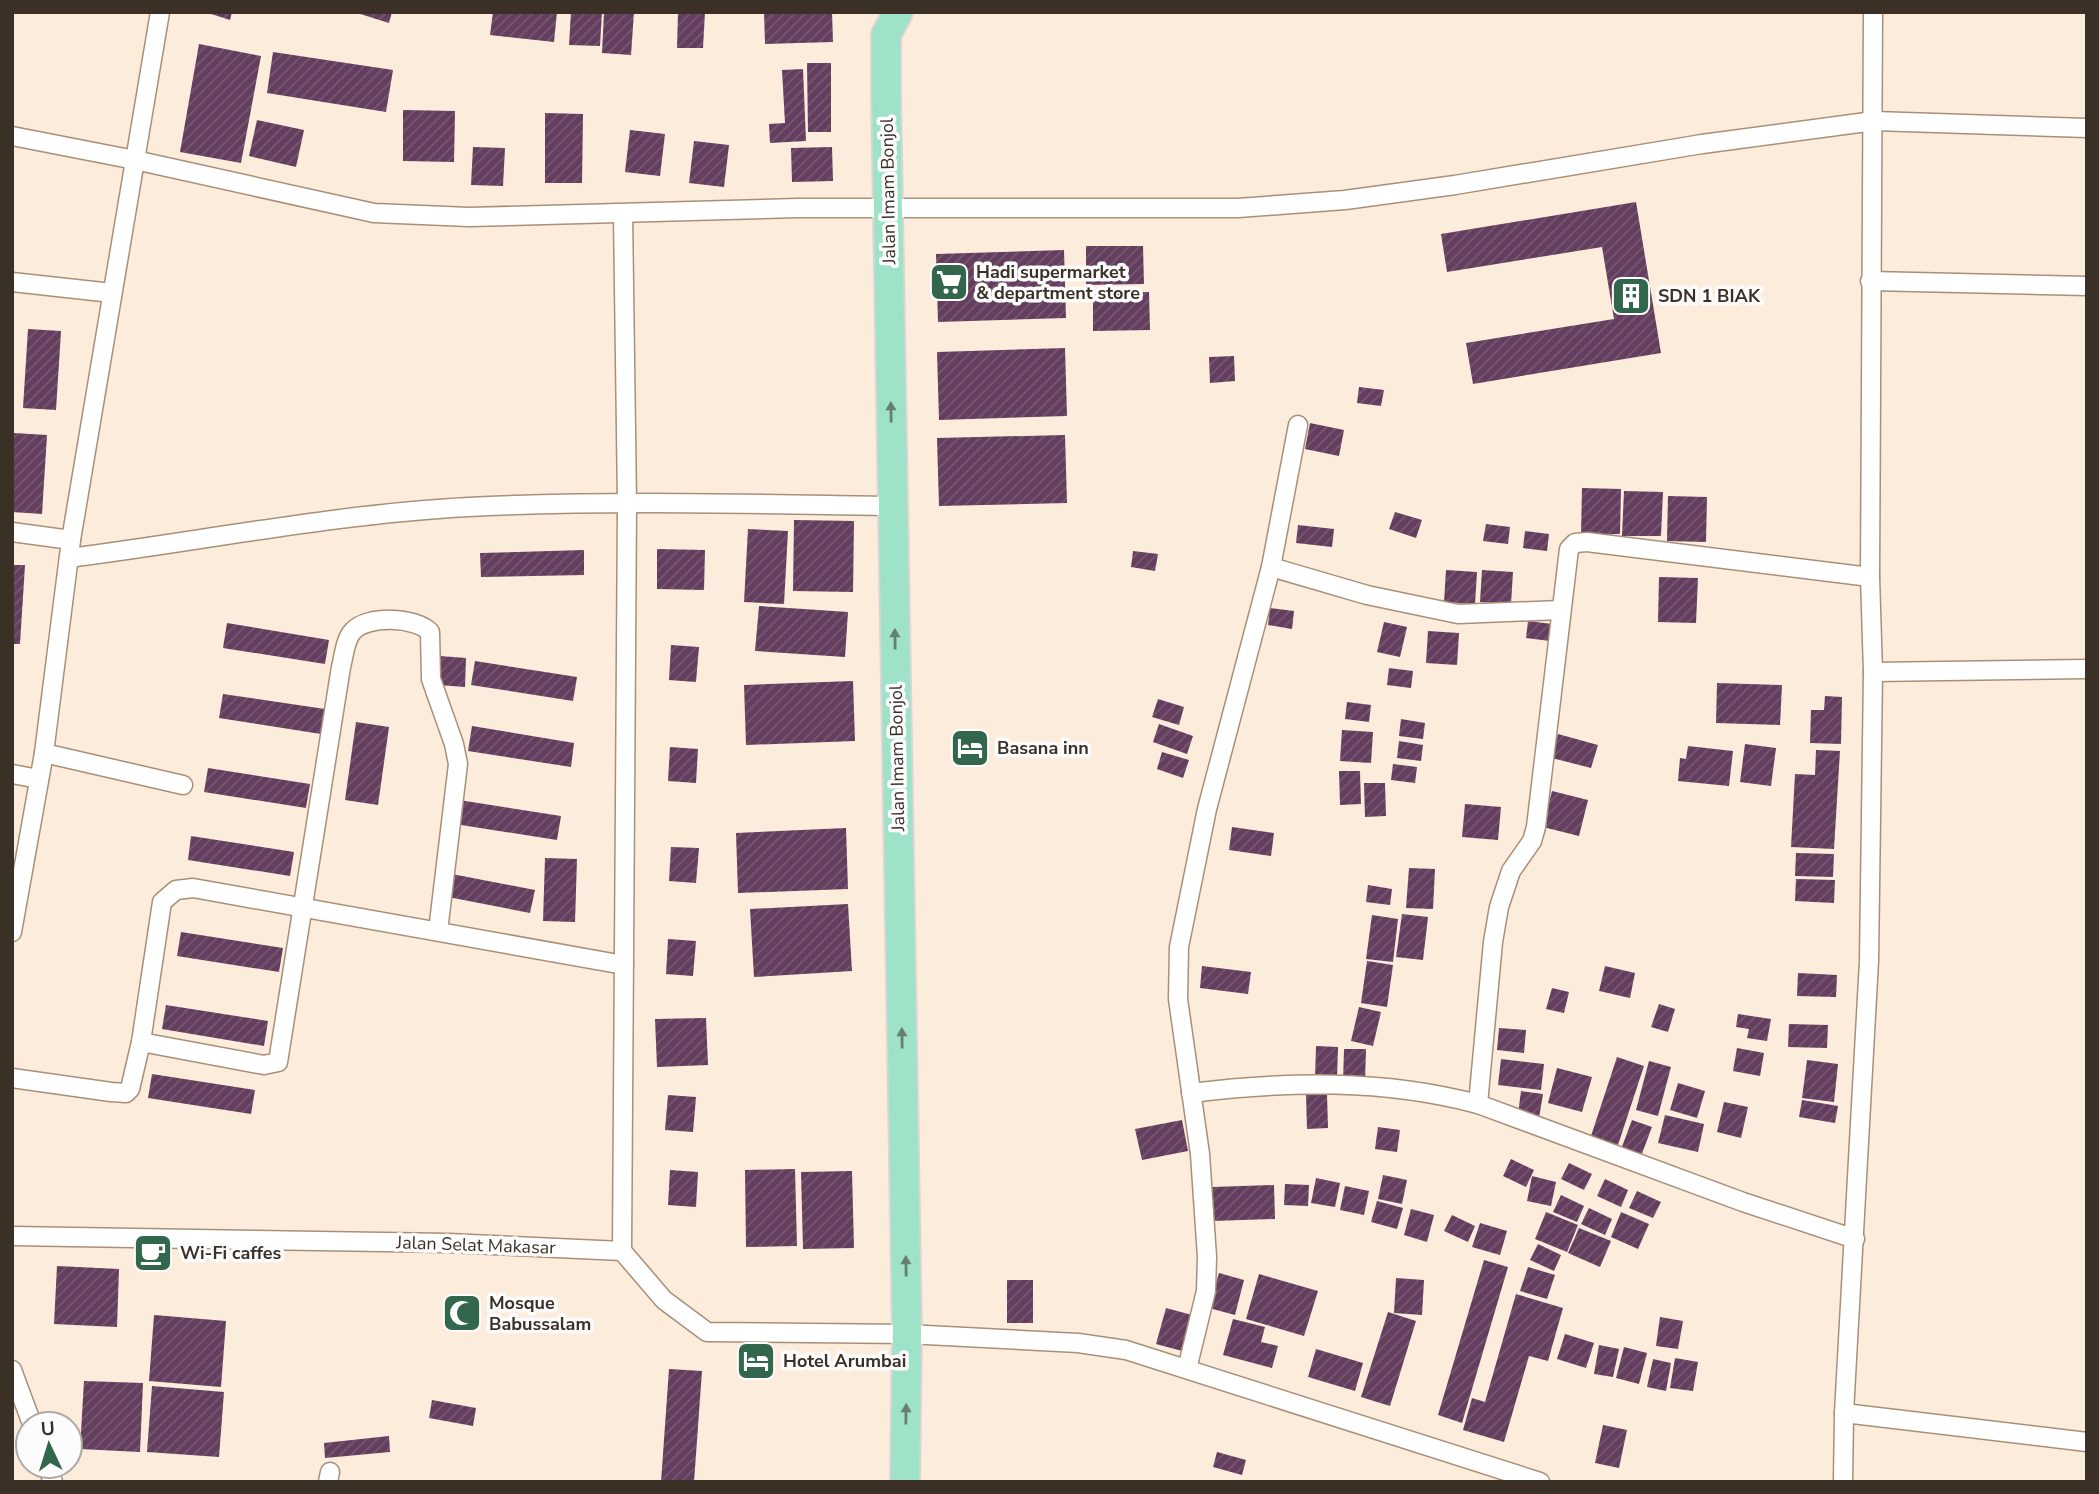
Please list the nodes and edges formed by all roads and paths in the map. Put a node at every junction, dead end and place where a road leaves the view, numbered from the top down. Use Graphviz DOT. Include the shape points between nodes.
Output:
graph roads {
  1 [pos="160,12"];
  2 [pos="1873,12"];
  3 [pos="885,20"];
  4 [pos="1874,121"];
  5 [pos="2087,128"];
  6 [pos="12,136"];
  7 [pos="135,160"];
  8 [pos="888,211"];
  9 [pos="623,214"];
  10 [pos="1870,281"];
  11 [pos="12,282"];
  12 [pos="2087,286"];
  13 [pos="112,293"];
  14 [pos="1298,425"];
  15 [pos="627,503"];
  16 [pos="893,506"];
  17 [pos="12,532"];
  18 [pos="71,540"];
  19 [pos="69,558"];
  20 [pos="1271,567"];
  21 [pos="1870,577"];
  22 [pos="1560,610"];
  23 [pos="2087,669"];
  24 [pos="1873,672"];
  25 [pos="44,753"];
  26 [pos="12,774"];
  27 [pos="40,779"];
  28 [pos="183,785"];
  29 [pos="304,907"];
  30 [pos="438,931"];
  31 [pos="12,933"];
  32 [pos="624,965"];
  33 [pos="141,1042"];
  34 [pos="12,1078"];
  35 [pos="1191,1093"];
  36 [pos="1478,1104"];
  37 [pos="12,1236"];
  38 [pos="1855,1239"];
  39 [pos="622,1251"];
  40 [pos="907,1334"];
  41 [pos="1186,1369"];
  42 [pos="12,1370"];
  43 [pos="27,1410"];
  44 [pos="1844,1413"];
  45 [pos="2087,1441"];
  46 [pos="905,1482"];
  47 [pos="1540,1482"];
  48 [pos="1843,1482"];
  1 -- 7 [label="street"];
  2 -- 4 [label="street"];
  3 -- 8 [label="main road, Jalan Imam Bonjol"];
  4 -- 5 [label="street"];
  4 -- 8 [label="street" via="1345,200 1238,208"];
  4 -- 10 [label="street"];
  6 -- 7 [label="street"];
  7 -- 9 [label="street" via="374,213 418,217"];
  7 -- 13 [label="street"];
  8 -- 9 [label="street" via="798,208"];
  16 -- 8 [label="main road, Jalan Imam Bonjol, one-way"];
  9 -- 15 [label="street"];
  10 -- 12 [label="street"];
  10 -- 21 [label="street"];
  11 -- 13 [label="street"];
  13 -- 18 [label="street"];
  14 -- 20 [label="street"];
  15 -- 16 [label="street"];
  15 -- 19 [label="street" via="368,515"];
  15 -- 32 [label="street"];
  40 -- 16 [label="main road, Jalan Imam Bonjol, one-way"];
  17 -- 18 [label="street"];
  18 -- 19 [label="street"];
  19 -- 25 [label="street"];
  20 -- 22 [label="street" via="1367,595 1458,614"];
  20 -- 35 [label="street" via="1207,809 1179,947 1178,999"];
  21 -- 22 [label="street" via="1575,543 1569,549"];
  21 -- 24 [label="street"];
  22 -- 36 [label="street" via="1536,827 1507,880 1493,942"];
  23 -- 24 [label="street"];
  24 -- 38 [label="street" via="1869,961"];
  25 -- 27 [label="street"];
  25 -- 28 [label="street"];
  26 -- 27 [label="street"];
  27 -- 31 [label="street"];
  29 -- 30 [label="street"];
  29 -- 30 [label="street" via="350,634 359,624 372,621 403,622 430,632 431,679 457,764"];
  29 -- 33 [label="street" via="194,888 176,890 162,902"];
  29 -- 33 [label="street" via="278,1062 264,1065"];
  30 -- 32 [label="street"];
  32 -- 39 [label="street"];
  33 -- 34 [label="street" via="135,1077 126,1093"];
  35 -- 36 [label="street" via="1306,1082 1394,1087"];
  35 -- 41 [label="street" via="1207,1256 1206,1291"];
  36 -- 38 [label="street"];
  37 -- 39 [label="street, Jalan Selat Makasar" via="448,1242"];
  38 -- 44 [label="street"];
  39 -- 40 [label="street" via="664,1300 707,1332"];
  40 -- 41 [label="street" via="1077,1343 1126,1350"];
  46 -- 40 [label="main road, Jalan Imam Bonjol, one-way"];
  41 -- 47 [label="street"];
  42 -- 43 [label="street"];
  44 -- 45 [label="street"];
  44 -- 48 [label="street"];
}
